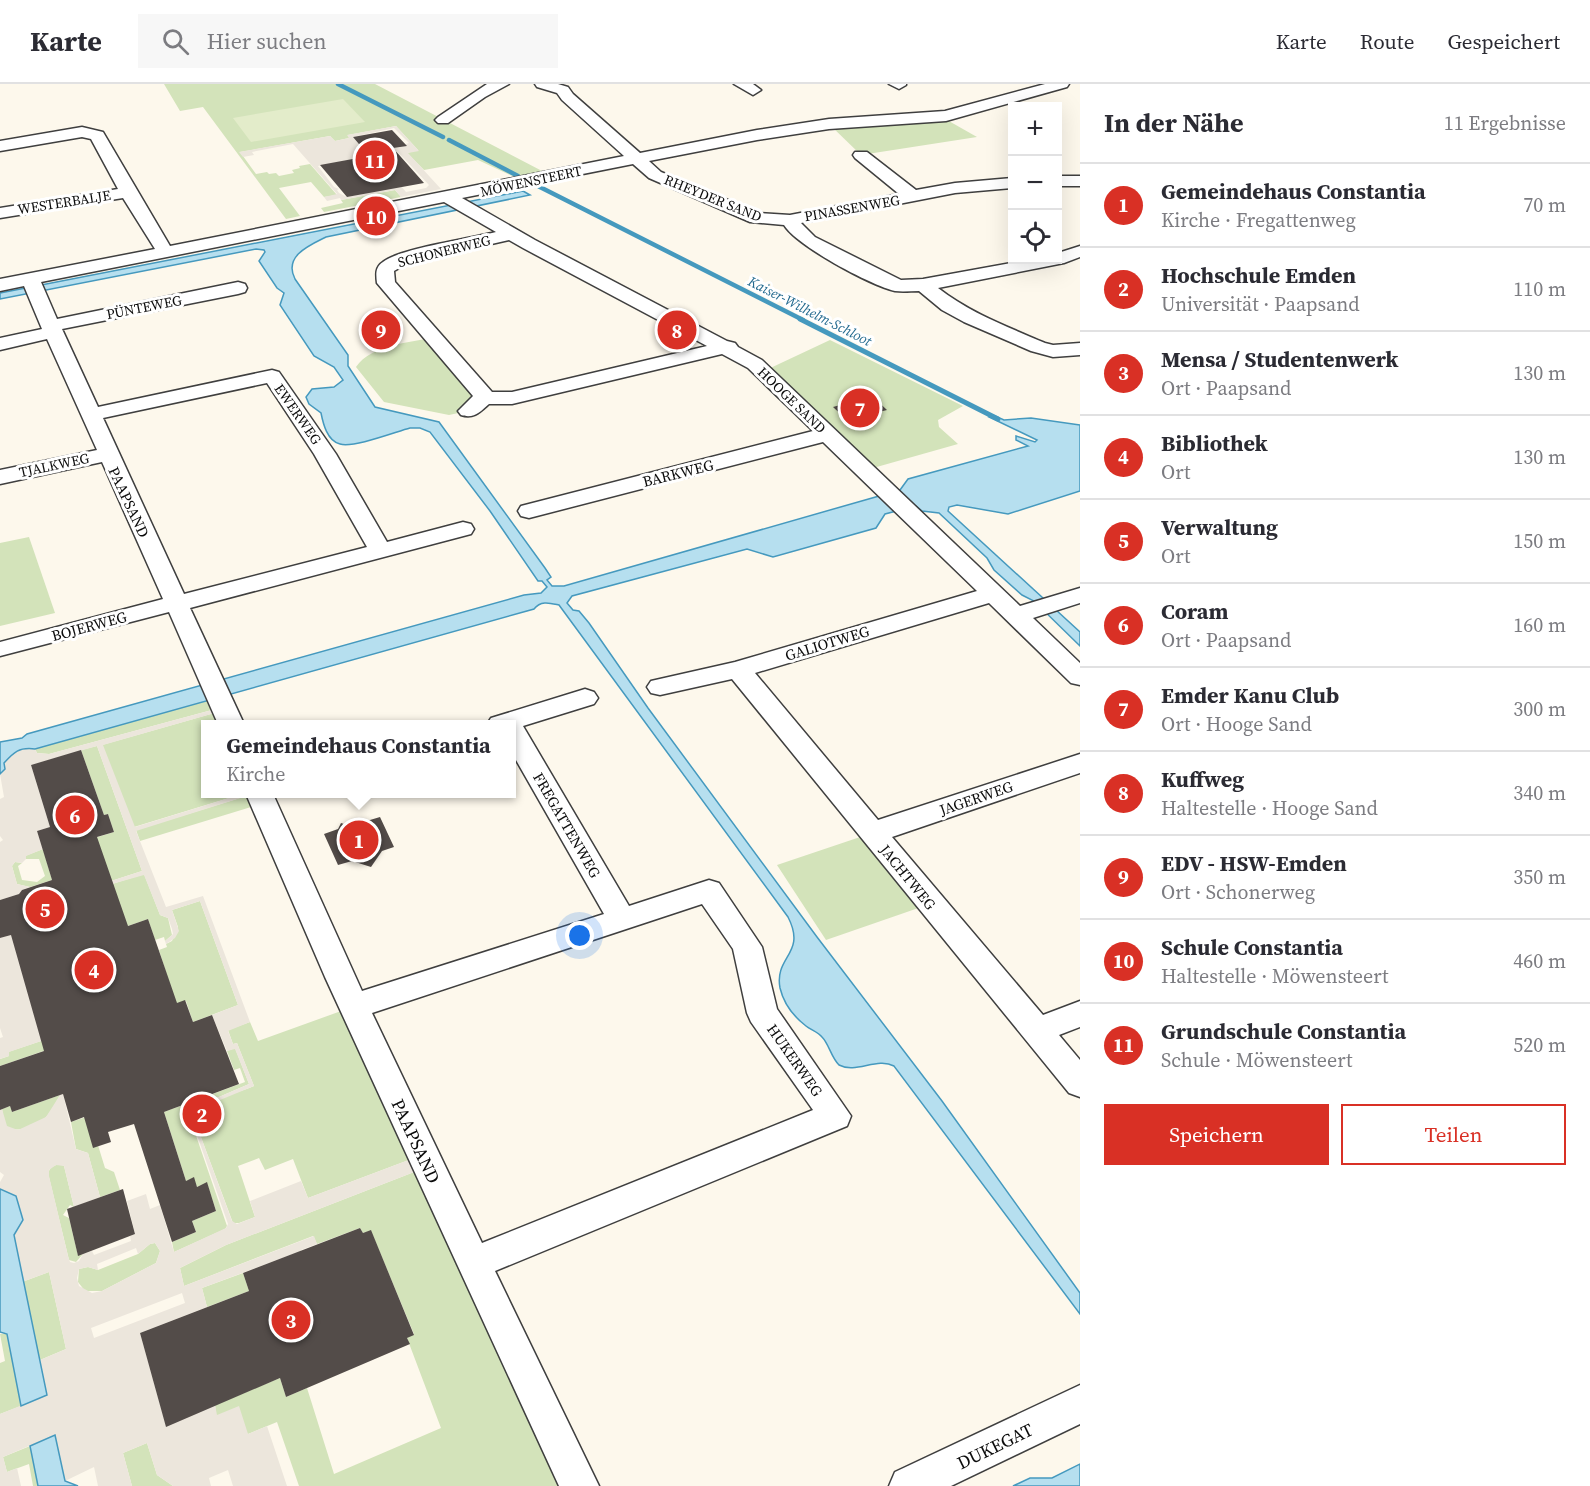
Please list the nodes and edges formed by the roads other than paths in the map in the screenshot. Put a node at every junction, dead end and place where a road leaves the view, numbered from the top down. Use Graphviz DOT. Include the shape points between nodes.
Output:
graph roads {
  1 [pos="502,84"];
  2 [pos="542,84"];
  3 [pos="1065,86"];
  4 [pos="567,87"];
  5 [pos="443,120"];
  6 [pos="0,146"];
  7 [pos="861,155"];
  8 [pos="637,160"];
  9 [pos="1068,182"];
  10 [pos="1008,183"];
  11 [pos="128,192"];
  12 [pos="914,198"];
  13 [pos="1080,198"];
  14 [pos="459,203"];
  15 [pos="0,213"];
  16 [pos="790,220"];
  17 [pos="512,234"];
  18 [pos="1080,251"];
  19 [pos="166,253"];
  20 [pos="1062,257"];
  21 [pos="1030,264"];
  22 [pos="0,285"];
  23 [pos="923,285"];
  24 [pos="33,286"];
  25 [pos="238,288"];
  26 [pos="51,329"];
  27 [pos="0,344"];
  28 [pos="728,347"];
  29 [pos="1080,349"];
  30 [pos="485,397"];
  31 [pos="468,411"];
  32 [pos="90,415"];
  33 [pos="828,434"];
  34 [pos="107,454"];
  35 [pos="0,477"];
  36 [pos="529,512"];
  37 [pos="463,529"];
  38 [pos="381,551"];
  39 [pos="993,594"];
  40 [pos="1075,597"];
  41 [pos="176,603"];
  42 [pos="1016,615"];
  43 [pos="3,649"];
  44 [pos="738,670"];
  45 [pos="1080,677"];
  46 [pos="660,687"];
  47 [pos="585,698"];
  48 [pos="229,720"];
  49 [pos="516,722"];
  50 [pos="516,740"];
  51 [pos="1080,763"];
  52 [pos="267,798"];
  53 [pos="872,833"];
  54 [pos="622,920"];
  55 [pos="355,1006"];
  56 [pos="1080,1014"];
  57 [pos="1037,1031"];
  58 [pos="1080,1083"];
  59 [pos="474,1263"];
  60 [pos="1080,1404"];
  61 [pos="579,1486"];
  62 [pos="909,1486"];
  1 -- 5 [label="street" via="484,91"];
  2 -- 4 [label="street"];
  3 -- 8 [label="street, MÖWENSTEERT" via="946,116 808,127"];
  4 -- 8 [label="street, RHEYDER SAND" via="567,97"];
  6 -- 11 [label="street, WESTERBALJE" via="82,132 98,135"];
  7 -- 12 [label="street, PINASSENWEG"];
  8 -- 14 [label="street, MÖWENSTEERT"];
  8 -- 16 [label="street, RHEYDER SAND" via="655,174 726,207 756,218"];
  9 -- 13 [label="street"];
  10 -- 12 [label="street, PINASSENWEG" via="955,188"];
  11 -- 15 [label="street, WESTERBALJE"];
  11 -- 19 [label="street, WESTERBALJE"];
  12 -- 16 [label="street, PINASSENWEG"];
  14 -- 17 [label="street, HOOGE SAND"];
  14 -- 19 [label="street, MÖWENSTEERT"];
  16 -- 23 [label="street" via="809,241 885,281 899,286"];
  17 -- 28 [label="street, HOOGE SAND"];
  17 -- 30 [label="street, SCHONERWEG" via="402,259 388,266 384,277"];
  18 -- 20 [label="street"];
  19 -- 24 [label="street, MÖWENSTEERT"];
  21 -- 23 [label="street"];
  22 -- 24 [label="street, MÖWENSTEERT"];
  23 -- 29 [label="street" via="970,318 1038,347 1053,351"];
  24 -- 26 [label="street, PAAPSAND"];
  25 -- 26 [label="street, PÜNTEWEG"];
  26 -- 27 [label="street, PÜNTEWEG"];
  26 -- 32 [label="street, PAAPSAND"];
  28 -- 30 [label="street" via="512,398"];
  28 -- 33 [label="street, HOOGE SAND" via="764,371"];
  30 -- 31 [label="street"];
  32 -- 34 [label="street, PAAPSAND"];
  32 -- 38 [label="street, EWERWEG" via="272,376 325,454"];
  33 -- 36 [label="street, BARKWEG"];
  33 -- 39 [label="street, HOOGE SAND"];
  34 -- 35 [label="street, TJALKWEG"];
  34 -- 41 [label="street, PAAPSAND"];
  37 -- 38 [label="street"];
  38 -- 41 [label="street"];
  39 -- 42 [label="street, HOOGE SAND"];
  39 -- 44 [label="street, GALIOTWEG"];
  40 -- 42 [label="street"];
  41 -- 43 [label="street, BOJERWEG"];
  41 -- 48 [label="street, PAAPSAND"];
  42 -- 45 [label="street, HOOGE SAND"];
  44 -- 46 [label="street, GALIOTWEG"];
  44 -- 53 [label="street, JACHTWEG"];
  47 -- 49 [label="street, FREGATTENWEG"];
  50 -- 54 [label="street, FREGATTENWEG"];
  51 -- 53 [label="street, JAGERWEG"];
  52 -- 55 [label="street, PAAPSAND"];
  53 -- 57 [label="street, JACHTWEG"];
  54 -- 55 [label="street, HUKERWEG"];
  54 -- 59 [label="street, HUKERWEG" via="709,891 747,947 762,1013 835,1116"];
  55 -- 59 [label="street, PAAPSAND"];
  56 -- 57 [label="street"];
  57 -- 58 [label="street, JACHTWEG"];
  59 -- 61 [label="street, PAAPSAND"];
  60 -- 62 [label="street, DUKEGAT"];
}
